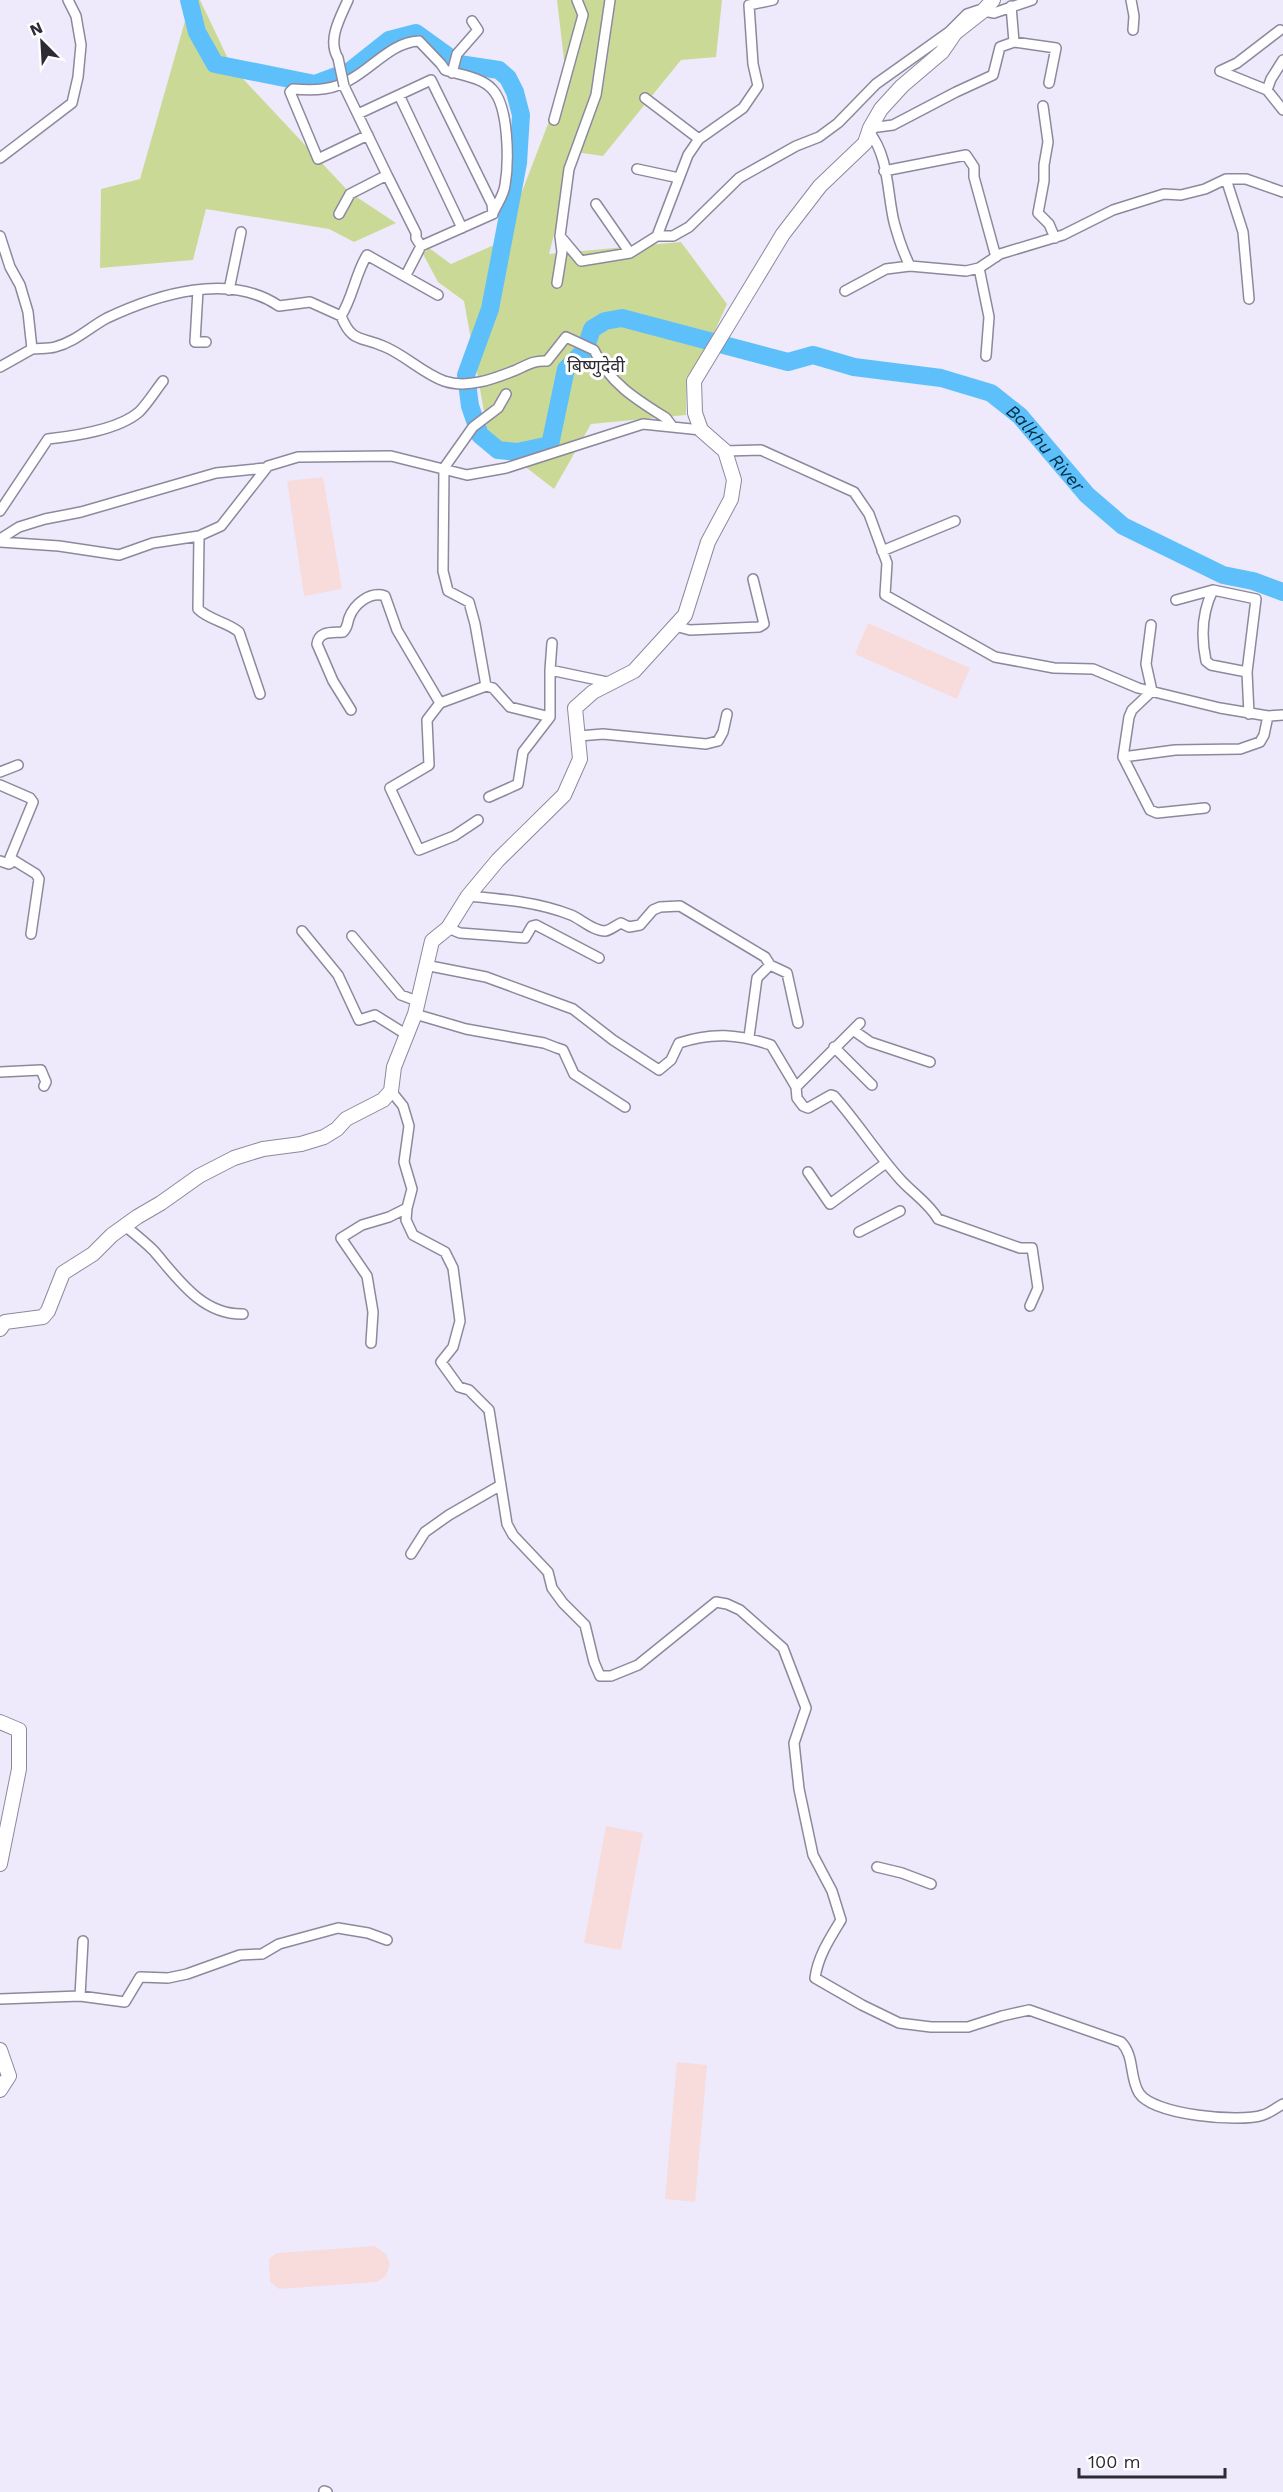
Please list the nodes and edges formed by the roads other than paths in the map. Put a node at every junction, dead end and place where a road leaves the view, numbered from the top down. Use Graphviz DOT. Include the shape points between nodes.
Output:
graph roads {
  1 [pos="68,0"];
  2 [pos="348,0"];
  3 [pos="577,0"];
  4 [pos="610,0"];
  5 [pos="773,0"];
  6 [pos="993,0"];
  7 [pos="1032,0"];
  8 [pos="1131,0"];
  9 [pos="1011,6"];
  10 [pos="983,11"];
  11 [pos="472,21"];
  12 [pos="1133,30"];
  13 [pos="1280,30"];
  14 [pos="1014,42"];
  15 [pos="1283,60"];
  16 [pos="452,73"];
  17 [pos="1049,83"];
  18 [pos="1268,90"];
  19 [pos="399,95"];
  20 [pos="645,98"];
  21 [pos="1043,106"];
  22 [pos="1283,110"];
  23 [pos="358,114"];
  24 [pos="554,120"];
  25 [pos="870,130"];
  26 [pos="368,135"];
  27 [pos="699,139"];
  28 [pos="0,158"];
  29 [pos="637,168"];
  30 [pos="884,171"];
  31 [pos="387,175"];
  32 [pos="679,178"];
  33 [pos="1226,179"];
  34 [pos="1283,192"];
  35 [pos="596,204"];
  36 [pos="494,211"];
  37 [pos="339,214"];
  38 [pos="462,228"];
  39 [pos="241,232"];
  40 [pos="0,236"];
  41 [pos="560,236"];
  42 [pos="657,236"];
  43 [pos="1055,238"];
  44 [pos="422,246"];
  45 [pos="630,253"];
  46 [pos="996,257"];
  47 [pos="0,266"];
  48 [pos="910,266"];
  49 [pos="10,267"];
  50 [pos="979,268"];
  51 [pos="405,275"];
  52 [pos="557,283"];
  53 [pos="198,290"];
  54 [pos="229,290"];
  55 [pos="845,291"];
  56 [pos="438,294"];
  57 [pos="1249,299"];
  58 [pos="341,316"];
  59 [pos="206,342"];
  60 [pos="32,349"];
  61 [pos="986,356"];
  62 [pos="0,367"];
  63 [pos="163,381"];
  64 [pos="506,394"];
  65 [pos="672,426"];
  66 [pos="701,430"];
  67 [pos="725,451"];
  68 [pos="265,468"];
  69 [pos="444,468"];
  70 [pos="0,511"];
  71 [pos="955,521"];
  72 [pos="199,536"];
  73 [pos="0,540"];
  74 [pos="882,551"];
  75 [pos="753,579"];
  76 [pos="1213,590"];
  77 [pos="1176,600"];
  78 [pos="1151,625"];
  79 [pos="675,626"];
  80 [pos="552,643"];
  81 [pos="550,670"];
  82 [pos="1247,672"];
  83 [pos="612,684"];
  84 [pos="486,686"];
  85 [pos="1152,691"];
  86 [pos="260,693"];
  87 [pos="440,703"];
  88 [pos="351,710"];
  89 [pos="727,714"];
  90 [pos="1249,714"];
  91 [pos="1268,716"];
  92 [pos="1283,716"];
  93 [pos="550,717"];
  94 [pos="579,736"];
  95 [pos="1123,757"];
  96 [pos="18,765"];
  97 [pos="0,772"];
  98 [pos="0,785"];
  99 [pos="489,797"];
  100 [pos="1205,808"];
  101 [pos="478,820"];
  102 [pos="10,858"];
  103 [pos="0,861"];
  104 [pos="468,896"];
  105 [pos="448,928"];
  106 [pos="302,932"];
  107 [pos="31,934"];
  108 [pos="352,936"];
  109 [pos="599,958"];
  110 [pos="425,965"];
  111 [pos="770,965"];
  112 [pos="416,1007"];
  113 [pos="798,1023"];
  114 [pos="407,1035"];
  115 [pos="749,1037"];
  116 [pos="834,1047"];
  117 [pos="930,1062"];
  118 [pos="0,1072"];
  119 [pos="872,1085"];
  120 [pos="44,1086"];
  121 [pos="796,1088"];
  122 [pos="391,1090"];
  123 [pos="625,1107"];
  124 [pos="886,1163"];
  125 [pos="808,1172"];
  126 [pos="406,1208"];
  127 [pos="900,1211"];
  128 [pos="125,1226"];
  129 [pos="860,1232"];
  130 [pos="1030,1306"];
  131 [pos="243,1314"];
  132 [pos="2,1321"];
  133 [pos="371,1343"];
  134 [pos="501,1485"];
  135 [pos="411,1554"];
  136 [pos="0,1722"];
  137 [pos="0,1864"];
  138 [pos="877,1867"];
  139 [pos="931,1884"];
  140 [pos="83,1941"];
  141 [pos="387,1941"];
  142 [pos="80,1996"];
  143 [pos="0,1999"];
  144 [pos="0,2050"];
  145 [pos="0,2090"];
  146 [pos="1283,2104"];
  1 -- 28 [label="street" via="76,16 81,45 72,103"];
  2 -- 23 [label="street, bridge" via="334,36 333,50"];
  3 -- 24 [label="street" via="583,15"];
  4 -- 41 [label="street" via="596,95 569,170"];
  5 -- 27 [label="street" via="749,4 758,86 743,108"];
  6 -- 10 [label="street"];
  7 -- 9 [label="street"];
  8 -- 12 [label="street"];
  9 -- 10 [label="street" via="994,13"];
  9 -- 14 [label="street"];
  10 -- 25 [label="street" via="902,86 881,109"];
  10 -- 42 [label="street" via="967,14 949,32 876,84 819,137 739,178 689,226 673,236"];
  11 -- 16 [label="street" via="478,30 456,54"];
  13 -- 18 [label="street" via="1220,71"];
  14 -- 17 [label="street" via="1056,48"];
  14 -- 25 [label="street" via="1000,47 993,75 892,126"];
  15 -- 18 [label="street"];
  16 -- 26 [label="street" via="419,41 409,41 332,88 290,92 318,159"];
  16 -- 36 [label="street" via="493,89 502,104 507,123 505,186"];
  18 -- 22 [label="street"];
  19 -- 23 [label="street"];
  19 -- 36 [label="street" via="431,80"];
  19 -- 38 [label="street"];
  20 -- 27 [label="street"];
  21 -- 43 [label="street" via="1048,142 1038,213 1050,224"];
  23 -- 26 [label="street"];
  25 -- 30 [label="street" via="879,144"];
  25 -- 66 [label="street" via="865,143 799,211 694,381 695,413"];
  26 -- 31 [label="street"];
  27 -- 32 [label="street"];
  29 -- 32 [label="street"];
  30 -- 46 [label="street" via="966,155 974,167"];
  30 -- 48 [label="street" via="895,223"];
  31 -- 37 [label="street" via="350,194"];
  31 -- 44 [label="street"];
  32 -- 42 [label="street"];
  33 -- 34 [label="street" via="1246,179"];
  33 -- 43 [label="street" via="1205,189 1164,194 1113,210"];
  33 -- 57 [label="street" via="1243,232"];
  35 -- 45 [label="street"];
  36 -- 38 [label="street"];
  38 -- 44 [label="street"];
  39 -- 54 [label="street"];
  40 -- 49 [label="street"];
  41 -- 45 [label="street" via="581,261"];
  41 -- 52 [label="street" via="562,252"];
  42 -- 45 [label="street"];
  43 -- 46 [label="street"];
  44 -- 51 [label="street"];
  46 -- 50 [label="street"];
  47 -- 49 [label="street"];
  48 -- 50 [label="street" via="966,271"];
  48 -- 55 [label="street" via="886,270"];
  49 -- 60 [label="street" via="28,312"];
  50 -- 61 [label="street" via="989,318"];
  51 -- 56 [label="street"];
  51 -- 58 [label="street" via="368,255"];
  53 -- 54 [label="street"];
  53 -- 59 [label="street" via="195,342"];
  53 -- 60 [label="street" via="140,304 71,341"];
  54 -- 58 [label="street" via="250,292 279,306 310,302"];
  58 -- 65 [label="street" via="354,338 384,346 442,380 464,384 547,361 566,337 594,350 617,385"];
  60 -- 62 [label="street"];
  63 -- 70 [label="street" via="137,414 113,426 48,439"];
  64 -- 69 [label="street" via="498,408 473,427"];
  65 -- 66 [label="street"];
  65 -- 69 [label="street" via="643,424 506,468 467,475"];
  66 -- 67 [label="street"];
  67 -- 74 [label="street" via="761,450 854,492 869,514"];
  67 -- 79 [label="street" via="734,480 730,499 708,542 685,615"];
  68 -- 69 [label="street" via="298,458 391,456"];
  68 -- 72 [label="street" via="221,526"];
  68 -- 73 [label="street" via="216,473 45,519 19,527"];
  69 -- 84 [label="street" via="443,571 448,591 469,602"];
  71 -- 74 [label="street"];
  72 -- 73 [label="street" via="153,543 119,555"];
  72 -- 86 [label="street" via="198,609 239,632"];
  74 -- 85 [label="street" via="887,563 885,595 995,657 1054,668 1093,669"];
  75 -- 79 [label="street" via="764,624 690,630"];
  76 -- 77 [label="street"];
  76 -- 82 [label="street" via="1203,622 1206,661"];
  76 -- 82 [label="street" via="1256,599"];
  78 -- 85 [label="street" via="1146,663"];
  79 -- 83 [label="street" via="634,671"];
  80 -- 81 [label="street"];
  81 -- 83 [label="street"];
  81 -- 93 [label="street"];
  82 -- 90 [label="street"];
  83 -- 94 [label="street" via="593,692 575,708"];
  84 -- 87 [label="street"];
  84 -- 93 [label="street" via="493,688 510,707"];
  85 -- 90 [label="street"];
  85 -- 95 [label="street" via="1132,710"];
  87 -- 88 [label="street" via="397,630 385,596 378,594 366,597 354,609 347,629 320,635 318,639 333,681"];
  87 -- 101 [label="street" via="427,720 429,765 390,788 392,795 419,850 454,836"];
  89 -- 94 [label="street" via="718,741 706,744 603,734"];
  90 -- 91 [label="street"];
  91 -- 92 [label="street"];
  91 -- 95 [label="street" via="1260,742 1240,749 1175,750"];
  93 -- 99 [label="street" via="523,752 518,784"];
  94 -- 104 [label="street" via="580,759 564,795 498,860"];
  95 -- 100 [label="street" via="1150,810 1157,813"];
  96 -- 97 [label="street"];
  98 -- 102 [label="street" via="33,802"];
  102 -- 103 [label="street" via="9,864"];
  102 -- 107 [label="street" via="39,879"];
  104 -- 105 [label="street"];
  104 -- 111 [label="street" via="528,903 570,914 606,931 621,923 629,927 640,925 660,907 680,906 765,957"];
  105 -- 109 [label="street" via="460,933 525,938 536,925"];
  105 -- 110 [label="street" via="432,941"];
  106 -- 114 [label="street" via="338,975 359,1020 375,1015"];
  108 -- 112 [label="street" via="401,995"];
  110 -- 112 [label="street"];
  110 -- 115 [label="street" via="486,976 573,1010 659,1070 671,1060 679,1043 701,1036"];
  111 -- 113 [label="street" via="787,973"];
  111 -- 115 [label="street" via="757,978"];
  112 -- 114 [label="street"];
  112 -- 123 [label="street" via="466,1029 563,1050 574,1074"];
  114 -- 122 [label="street" via="394,1066"];
  115 -- 121 [label="street" via="771,1045"];
  116 -- 117 [label="street" via="856,1026 870,1042"];
  116 -- 119 [label="street"];
  116 -- 121 [label="street"];
  118 -- 120 [label="street" via="41,1070"];
  121 -- 124 [label="street" via="797,1098 808,1108 834,1096"];
  122 -- 126 [label="street" via="403,1106 409,1126 404,1162 412,1189"];
  122 -- 128 [label="street" via="383,1100 346,1119 324,1137 225,1161"];
  124 -- 125 [label="street" via="830,1204"];
  124 -- 130 [label="street" via="945,1223 1020,1248 1032,1248 1038,1288"];
  126 -- 133 [label="street" via="362,1225 341,1238 367,1276 373,1312"];
  126 -- 134 [label="street" via="406,1220 413,1235 444,1252 453,1268 460,1321 453,1347 441,1362 459,1387 469,1390 489,1410"];
  127 -- 129 [label="street"];
  128 -- 131 [label="street" via="198,1298 227,1314"];
  128 -- 132 [label="street" via="63,1273 44,1317"];
  134 -- 135 [label="street" via="425,1532"];
  134 -- 146 [label="street" via="507,1524 548,1572 563,1603 585,1625 600,1676 611,1676 638,1665 716,1602 740,1610 783,1648 806,1708 794,1743 813,1855 842,1920 826,1944 815,1978 899,2023 968,2027 1029,2010 1121,2042 1128,2049 1139,2094 1153,2106 1244,2118 1263,2115"];
  136 -- 137 [label="street" via="20,1730 19,1768"];
  138 -- 139 [label="street"];
  140 -- 142 [label="street"];
  141 -- 142 [label="street" via="338,1928 187,1974 140,1977 125,2002"];
  142 -- 143 [label="street"];
  144 -- 145 [label="street" via="9,2076"];
}
